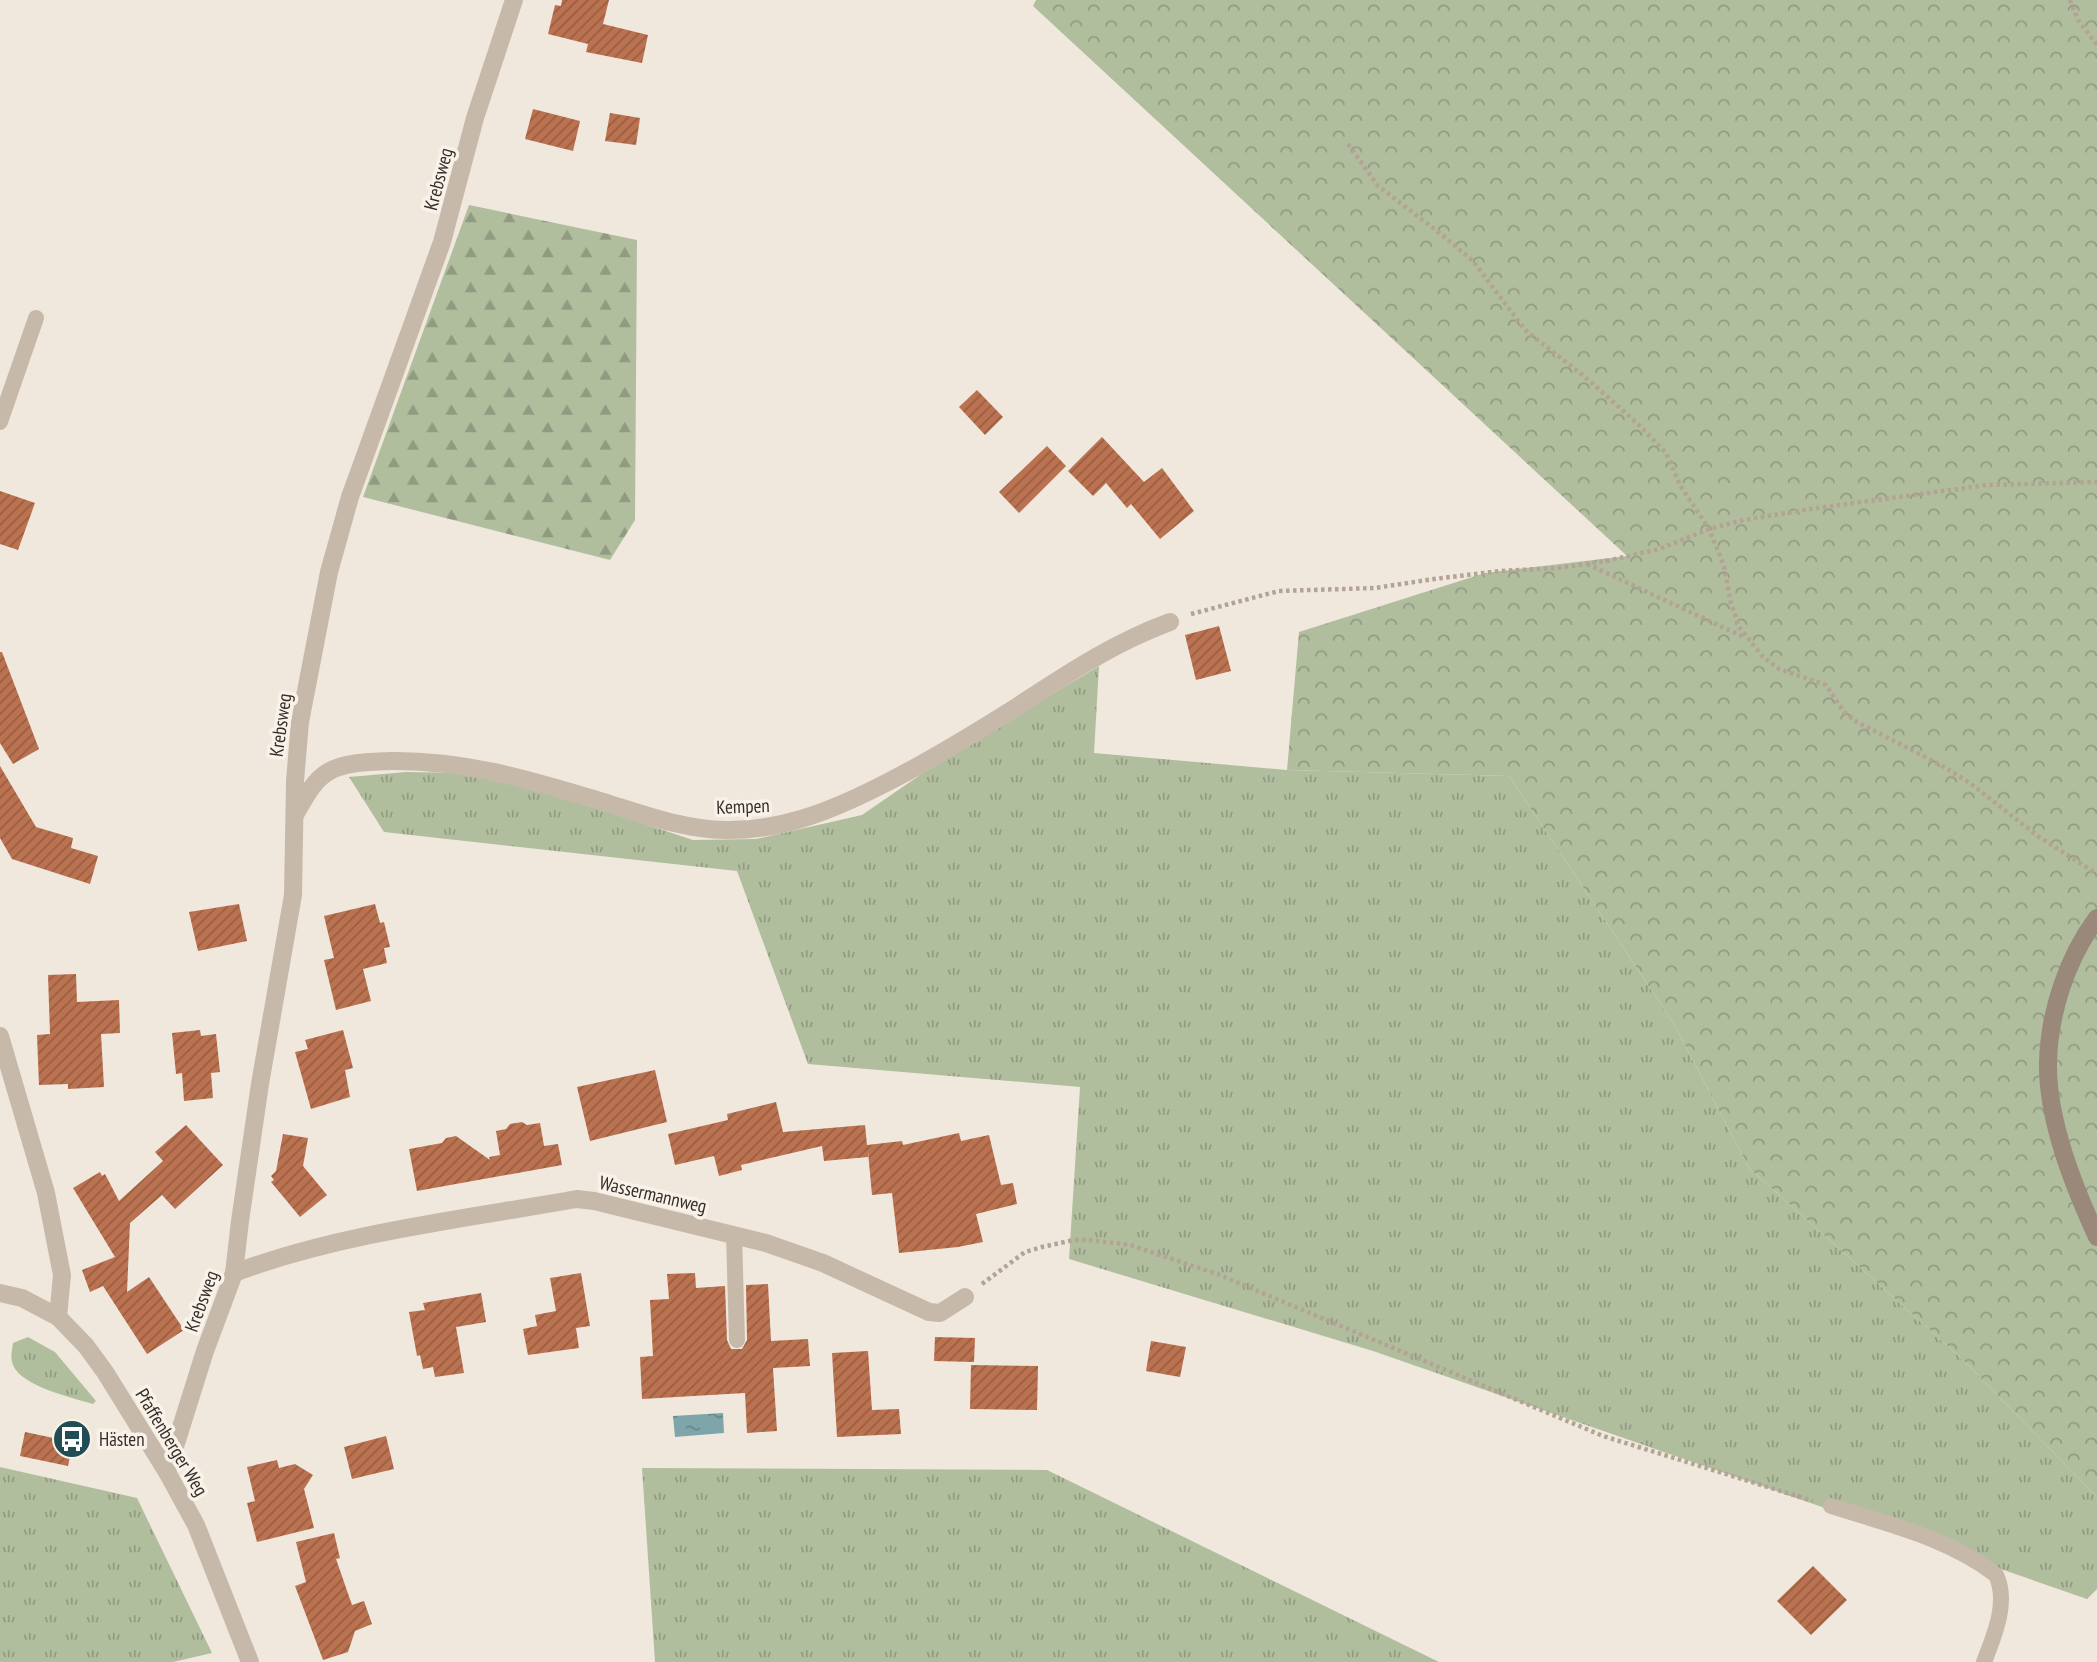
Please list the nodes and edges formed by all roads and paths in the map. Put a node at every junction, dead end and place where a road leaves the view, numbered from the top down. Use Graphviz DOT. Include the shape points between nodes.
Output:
graph roads {
  1 [pos="514,0"];
  2 [pos="2070,0"];
  3 [pos="2097,45"];
  4 [pos="1348,144"];
  5 [pos="36,318"];
  6 [pos="0,422"];
  7 [pos="2097,482"];
  8 [pos="1709,529"];
  9 [pos="1586,564"];
  10 [pos="1170,622"];
  11 [pos="1746,638"];
  12 [pos="296,813"];
  13 [pos="2097,874"];
  14 [pos="2097,918"];
  15 [pos="0,1036"];
  16 [pos="734,1235"];
  17 [pos="2097,1237"];
  18 [pos="234,1273"];
  19 [pos="0,1293"];
  20 [pos="965,1297"];
  21 [pos="58,1317"];
  22 [pos="737,1340"];
  23 [pos="167,1472"];
  24 [pos="1831,1506"];
  25 [pos="250,1662"];
  26 [pos="1984,1662"];
  1 -- 12 [label="street, Krebsweg" via="475,118 442,242 339,533 300,722"];
  2 -- 3 [label="path"];
  4 -- 8 [label="path" via="1378,186 1473,261 1525,330 1656,442"];
  5 -- 6 [label="lane"];
  7 -- 8 [label="path" via="1974,487 1775,514"];
  8 -- 9 [label="path" via="1659,549"];
  8 -- 11 [label="path" via="1724,566 1735,619"];
  9 -- 10 [label="path" via="1375,588 1279,592"];
  9 -- 11 [label="path"];
  10 -- 12 [label="street, Kempen" via="1091,658 897,778 819,815 791,823 724,830 679,823 505,774 412,761 379,761 329,771 314,784"];
  11 -- 13 [label="path" via="1779,669 1826,685 1844,712 1857,722 1970,783 2039,837"];
  12 -- 18 [label="street, Krebsweg" via="293,895"];
  14 -- 17 [label="main road" via="2061,990 2048,1063 2062,1144"];
  15 -- 21 [label="street" via="46,1193 62,1275"];
  16 -- 18 [label="street, Wassermannweg" via="577,1199 326,1244"];
  16 -- 20 [label="street, Wassermannweg" via="823,1263 929,1312 940,1313"];
  16 -- 22 [label="lane"];
  18 -- 23 [label="street, Krebsweg"];
  19 -- 21 [label="street, Pfaffenberger Weg" via="22,1298"];
  20 -- 24 [label="path" via="1025,1252 1074,1240 1130,1245 1217,1274 1603,1436"];
  21 -- 23 [label="street, Pfaffenberger Weg" via="98,1363"];
  23 -- 25 [label="street, Pfaffenberger Weg" via="200,1536"];
  24 -- 26 [label="lane" via="1961,1552 1996,1575 2002,1596"];
}
